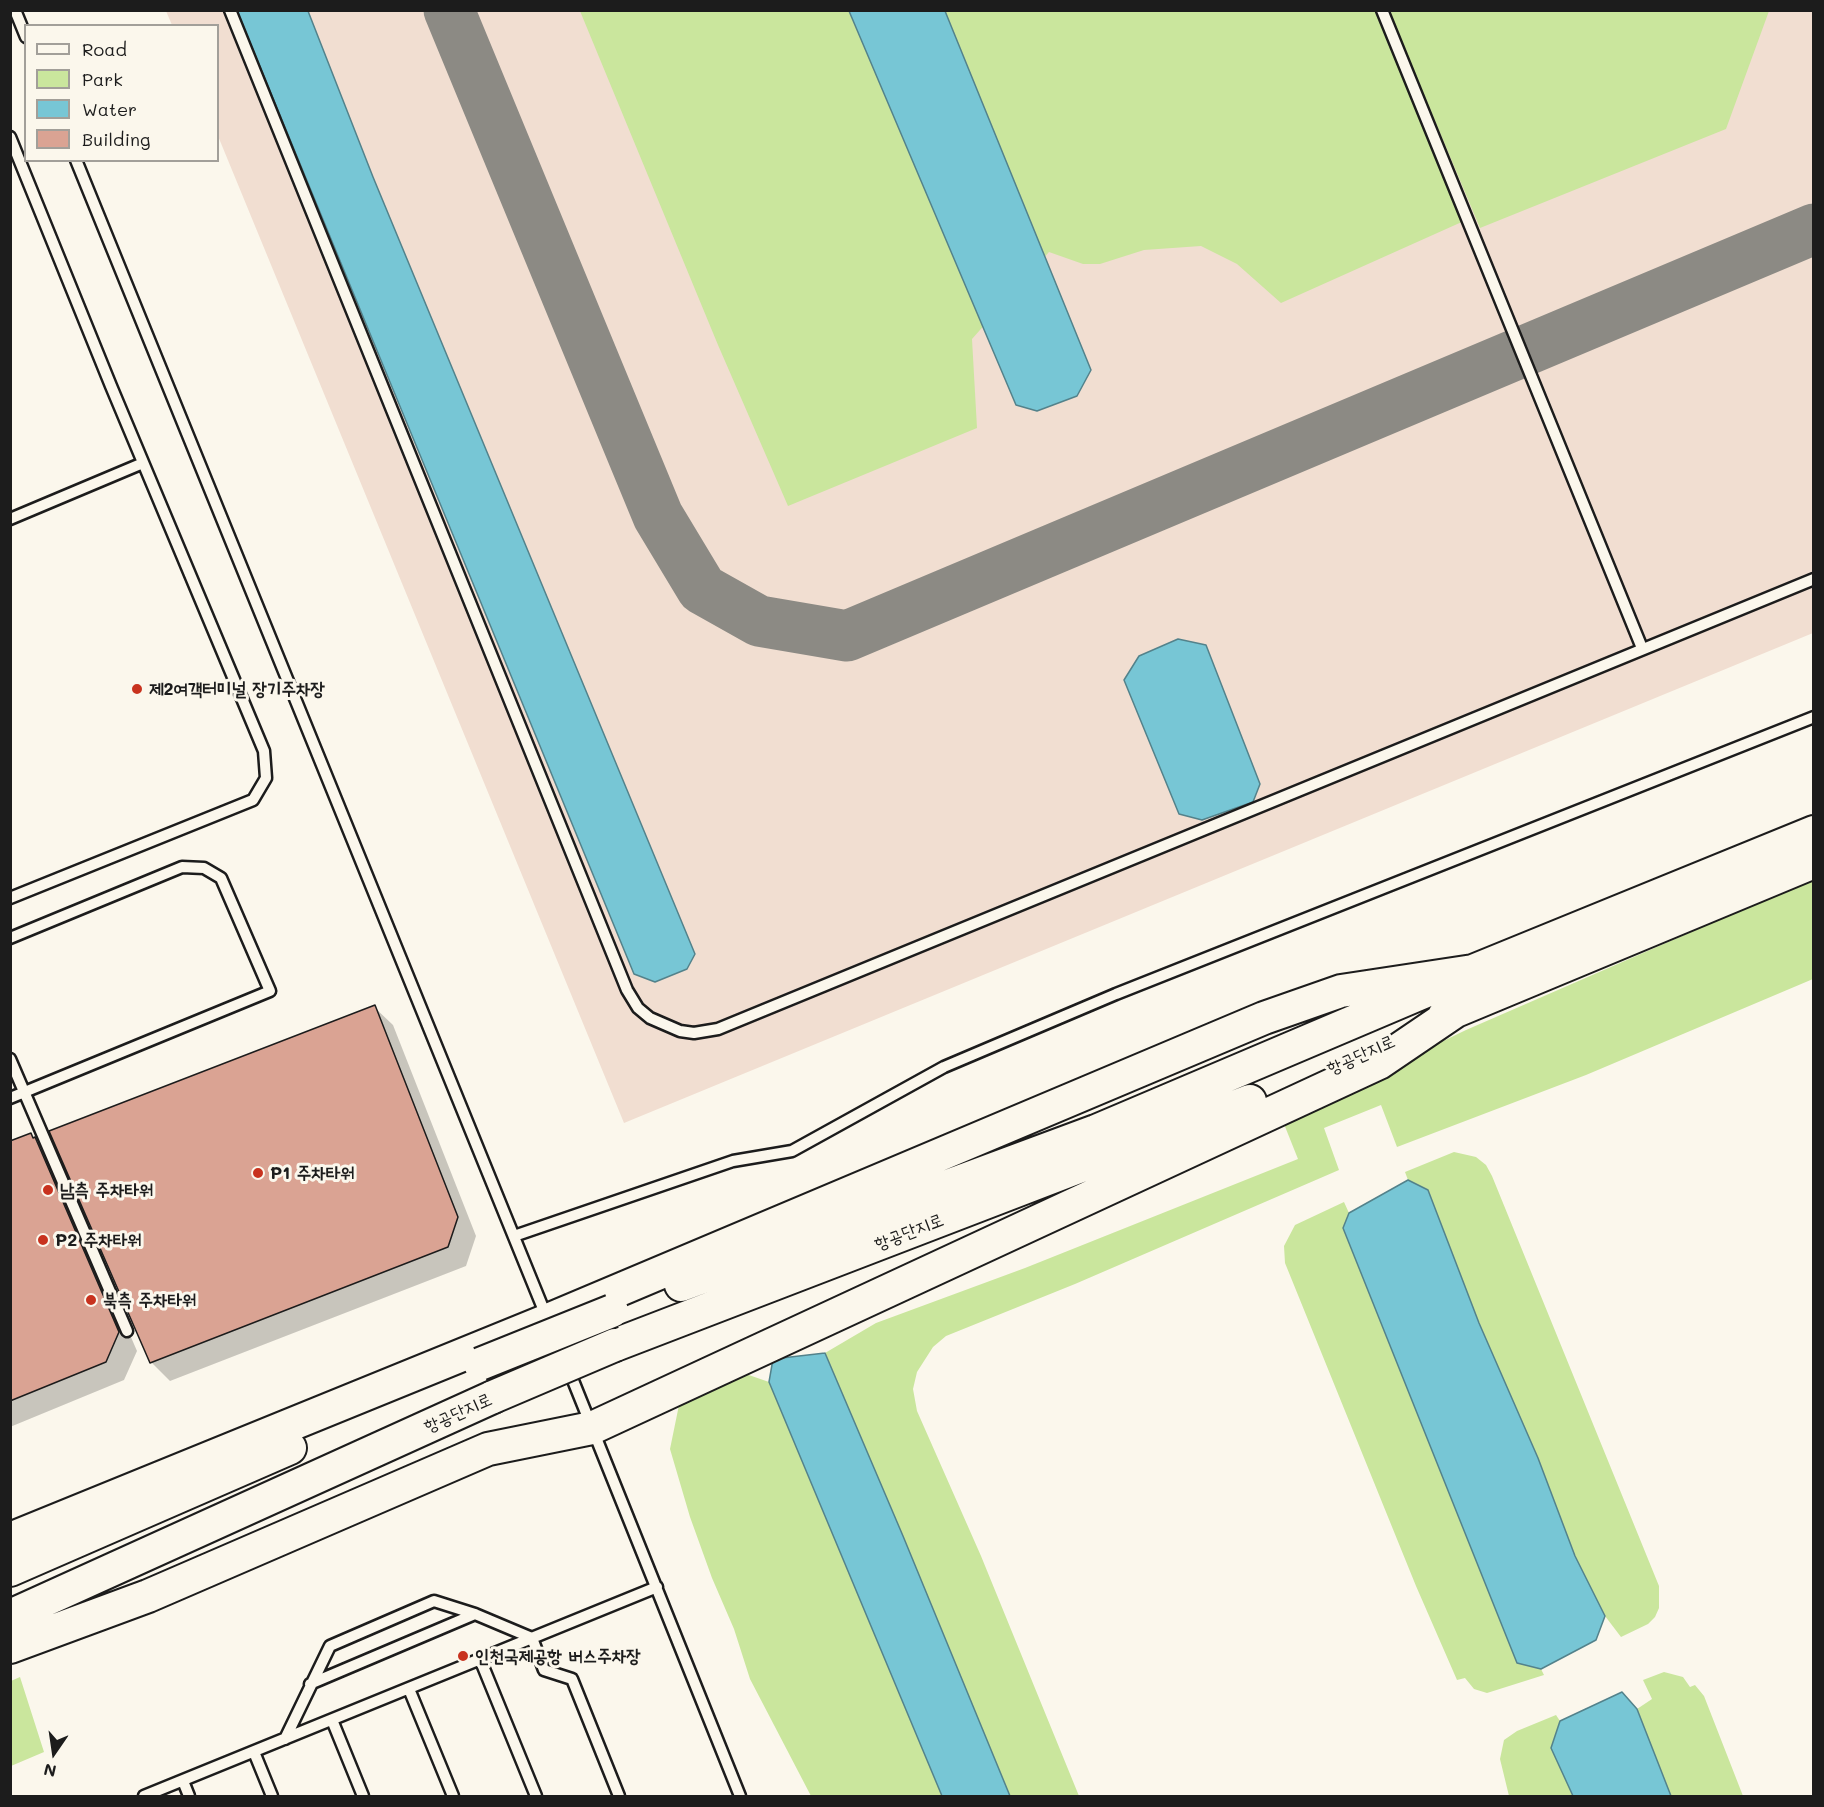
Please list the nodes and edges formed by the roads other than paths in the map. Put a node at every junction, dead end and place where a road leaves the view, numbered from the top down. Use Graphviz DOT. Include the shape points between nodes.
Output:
graph roads {
  1 [pos="15,10"];
  2 [pos="230,10"];
  3 [pos="1382,10"];
  4 [pos="24,32"];
  5 [pos="11,139"];
  6 [pos="77,162"];
  7 [pos="143,463"];
  8 [pos="10,519"];
  9 [pos="1814,579"];
  10 [pos="1642,648"];
  11 [pos="1814,717"];
  12 [pos="1814,832"];
  13 [pos="1814,862"];
  14 [pos="10,898"];
  15 [pos="10,938"];
  16 [pos="1473,971"];
  17 [pos="10,1059"];
  18 [pos="24,1092"];
  19 [pos="1287,1096"];
  20 [pos="10,1098"];
  21 [pos="514,1236"];
  22 [pos="127,1330"];
  23 [pos="555,1338"];
  24 [pos="592,1428"];
  25 [pos="10,1539"];
  26 [pos="10,1570"];
  27 [pos="657,1587"];
  28 [pos="475,1614"];
  29 [pos="10,1616"];
  30 [pos="532,1638"];
  31 [pos="10,1647"];
  32 [pos="480,1659"];
  33 [pos="310,1684"];
  34 [pos="408,1689"];
  35 [pos="332,1720"];
  36 [pos="285,1739"];
  37 [pos="254,1752"];
  38 [pos="183,1781"];
  39 [pos="144,1797"];
  40 [pos="189,1797"];
  41 [pos="272,1797"];
  42 [pos="363,1797"];
  43 [pos="453,1797"];
  44 [pos="536,1797"];
  45 [pos="620,1797"];
  46 [pos="740,1797"];
  1 -- 4 [label="lane"];
  2 -- 10 [label="lane" via="627,990 650,1018 680,1031 718,1029"];
  3 -- 10 [label="lane"];
  5 -- 7 [label="lane"];
  6 -- 21 [label="lane"];
  7 -- 8 [label="lane"];
  7 -- 14 [label="lane" via="264,751 266,778 253,800"];
  9 -- 10 [label="lane"];
  11 -- 21 [label="lane" via="944,1067 792,1151 733,1161"];
  12 -- 16 [label="street, 항공단지로"];
  13 -- 19 [label="street, 항공단지로" via="1463,1006 1377,1057"];
  15 -- 18 [label="lane" via="182,867 204,868 221,878 270,992"];
  16 -- 23 [label="street" via="1341,991 1264,1018"];
  16 -- 26 [label="street, 항공단지로, bridge" via="1096,1131 480,1364"];
  17 -- 18 [label="lane"];
  18 -- 20 [label="lane"];
  18 -- 22 [label="lane"];
  19 -- 24 [label="street"];
  19 -- 29 [label="street, 항공단지로, bridge" via="615,1346 493,1397"];
  21 -- 23 [label="lane"];
  23 -- 24 [label="lane"];
  23 -- 25 [label="street"];
  24 -- 27 [label="lane"];
  24 -- 31 [label="street" via="488,1449 148,1596"];
  27 -- 30 [label="lane"];
  27 -- 46 [label="lane"];
  28 -- 30 [label="lane"];
  28 -- 33 [label="lane"];
  28 -- 33 [label="lane" via="434,1601 330,1646"];
  30 -- 32 [label="lane"];
  30 -- 45 [label="lane" via="543,1670 572,1679"];
  32 -- 34 [label="lane"];
  32 -- 44 [label="lane"];
  33 -- 36 [label="lane"];
  34 -- 35 [label="lane"];
  34 -- 43 [label="lane"];
  35 -- 36 [label="lane"];
  35 -- 42 [label="lane"];
  36 -- 37 [label="lane"];
  37 -- 38 [label="lane"];
  37 -- 41 [label="lane"];
  38 -- 39 [label="lane"];
  38 -- 40 [label="lane"];
}
